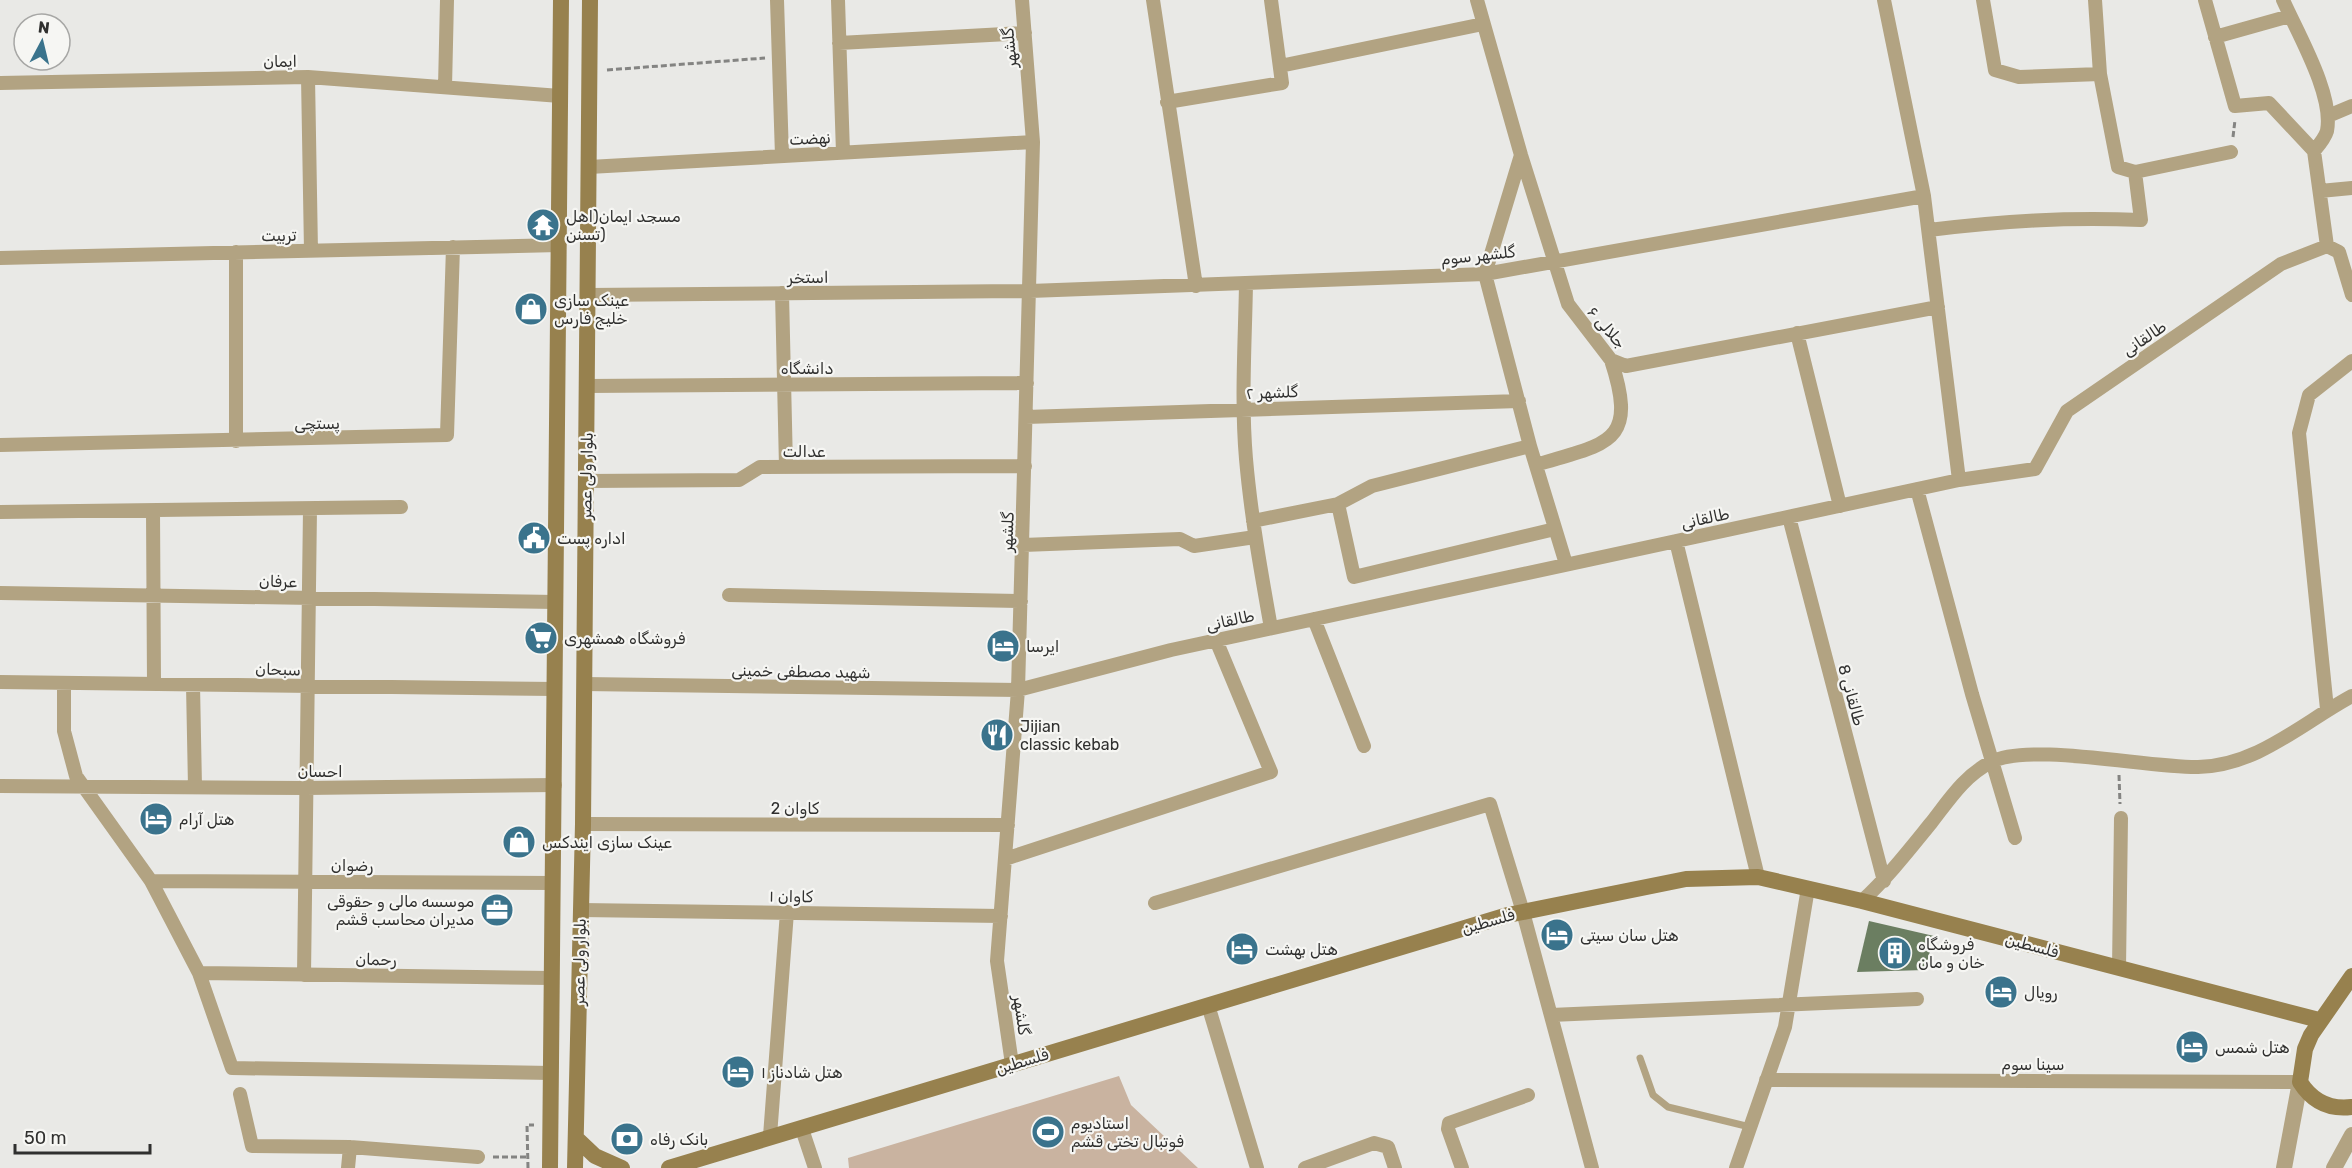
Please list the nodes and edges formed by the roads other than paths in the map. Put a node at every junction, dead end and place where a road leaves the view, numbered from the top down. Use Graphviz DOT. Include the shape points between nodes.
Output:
graph roads {
  1 [pos="447,0"];
  2 [pos="561,0"];
  3 [pos="590,0"];
  4 [pos="777,0"];
  5 [pos="838,0"];
  6 [pos="1022,0"];
  7 [pos="1153,0"];
  8 [pos="1271,0"];
  9 [pos="1477,0"];
  10 [pos="1884,0"];
  11 [pos="1983,0"];
  12 [pos="2095,0"];
  13 [pos="2205,0"];
  14 [pos="2283,0"];
  15 [pos="2290,16"];
  16 [pos="1483,24"];
  17 [pos="1025,33"];
  18 [pos="2215,37"];
  19 [pos="839,43"];
  20 [pos="1280,66"];
  21 [pos="2100,74"];
  22 [pos="308,77"];
  23 [pos="0,83"];
  24 [pos="445,87"];
  25 [pos="560,96"];
  26 [pos="1167,102"];
  27 [pos="2352,105"];
  28 [pos="2328,116"];
  29 [pos="1034,142"];
  30 [pos="2314,151"];
  31 [pos="2231,152"];
  32 [pos="843,153"];
  33 [pos="1521,155"];
  34 [pos="782,156"];
  35 [pos="589,167"];
  36 [pos="2135,172"];
  37 [pos="2352,188"];
  38 [pos="2320,191"];
  39 [pos="1924,196"];
  40 [pos="1929,230"];
  41 [pos="559,245"];
  42 [pos="2327,246"];
  43 [pos="453,247"];
  44 [pos="311,251"];
  45 [pos="236,252"];
  46 [pos="0,258"];
  47 [pos="1554,262"];
  48 [pos="1485,274"];
  49 [pos="1246,284"];
  50 [pos="1196,286"];
  51 [pos="1029,291"];
  52 [pos="782,293"];
  53 [pos="588,295"];
  54 [pos="2352,296"];
  55 [pos="1938,307"];
  56 [pos="1797,333"];
  57 [pos="1611,360"];
  58 [pos="2352,361"];
  59 [pos="1027,383"];
  60 [pos="784,385"];
  61 [pos="587,386"];
  62 [pos="1519,401"];
  63 [pos="1244,409"];
  64 [pos="1026,417"];
  65 [pos="236,441"];
  66 [pos="0,445"];
  67 [pos="1530,446"];
  68 [pos="1536,465"];
  69 [pos="1025,466"];
  70 [pos="786,467"];
  71 [pos="1959,480"];
  72 [pos="586,481"];
  73 [pos="1917,489"];
  74 [pos="1338,504"];
  75 [pos="1840,506"];
  76 [pos="401,507"];
  77 [pos="310,508"];
  78 [pos="153,511"];
  79 [pos="0,512"];
  80 [pos="1789,517"];
  81 [pos="1253,521"];
  82 [pos="1555,529"];
  83 [pos="1255,537"];
  84 [pos="1676,541"];
  85 [pos="1023,545"];
  86 [pos="1566,564"];
  87 [pos="0,593"];
  88 [pos="729,595"];
  89 [pos="154,596"];
  90 [pos="309,598"];
  91 [pos="1021,601"];
  92 [pos="556,602"];
  93 [pos="1314,619"];
  94 [pos="1271,628"];
  95 [pos="1216,640"];
  96 [pos="0,682"];
  97 [pos="64,683"];
  98 [pos="154,684"];
  99 [pos="584,684"];
  100 [pos="193,685"];
  101 [pos="307,686"];
  102 [pos="555,689"];
  103 [pos="1018,690"];
  104 [pos="2352,696"];
  105 [pos="2327,709"];
  106 [pos="1364,746"];
  107 [pos="1993,761"];
  108 [pos="555,785"];
  109 [pos="0,786"];
  110 [pos="84,787"];
  111 [pos="195,787"];
  112 [pos="306,788"];
  113 [pos="2121,818"];
  114 [pos="583,824"];
  115 [pos="1008,825"];
  116 [pos="2015,838"];
  117 [pos="1005,859"];
  118 [pos="1758,877"];
  119 [pos="151,881"];
  120 [pos="305,881"];
  121 [pos="1884,881"];
  122 [pos="553,882"];
  123 [pos="1808,888"];
  124 [pos="1862,901"];
  125 [pos="1155,903"];
  126 [pos="581,910"];
  127 [pos="787,912"];
  128 [pos="1522,912"];
  129 [pos="1001,916"];
  130 [pos="2119,968"];
  131 [pos="200,973"];
  132 [pos="304,975"];
  133 [pos="2352,976"];
  134 [pos="552,978"];
  135 [pos="1917,999"];
  136 [pos="1208,1005"];
  137 [pos="1788,1005"];
  138 [pos="1551,1015"];
  139 [pos="2319,1020"];
  140 [pos="1640,1058"];
  141 [pos="1012,1064"];
  142 [pos="551,1073"];
  143 [pos="1766,1080"];
  144 [pos="2300,1082"];
  145 [pos="240,1094"];
  146 [pos="1528,1095"];
  147 [pos="2352,1107"];
  148 [pos="1750,1127"];
  149 [pos="802,1130"];
  150 [pos="2352,1135"];
  151 [pos="770,1136"];
  152 [pos="576,1138"];
  153 [pos="350,1147"];
  154 [pos="478,1157"];
  155 [pos="348,1168"];
  156 [pos="550,1168"];
  157 [pos="575,1168"];
  158 [pos="622,1168"];
  159 [pos="669,1168"];
  160 [pos="815,1168"];
  161 [pos="1257,1168"];
  162 [pos="1305,1168"];
  163 [pos="1395,1168"];
  164 [pos="1462,1168"];
  165 [pos="1592,1168"];
  166 [pos="1736,1168"];
  167 [pos="2284,1168"];
  168 [pos="2334,1168"];
  1 -- 24 [label="street"];
  2 -- 25 [label="main road, بلوار ولی عصر"];
  3 -- 35 [label="main road, بلوار ولی عصر"];
  4 -- 34 [label="street"];
  5 -- 19 [label="street"];
  6 -- 17 [label="street, گلشهر"];
  7 -- 26 [label="street"];
  8 -- 20 [label="street"];
  9 -- 16 [label="street, جلالی ۶"];
  10 -- 39 [label="street"];
  11 -- 21 [label="street" via="1995,70 2019,77"];
  12 -- 21 [label="street"];
  13 -- 18 [label="street"];
  14 -- 15 [label="street"];
  15 -- 18 [label="street"];
  15 -- 28 [label="street" via="2317,77"];
  16 -- 20 [label="street"];
  16 -- 33 [label="street, جلالی ۶"];
  17 -- 19 [label="street"];
  17 -- 29 [label="street, گلشهر"];
  18 -- 30 [label="street" via="2237,106 2269,103"];
  19 -- 32 [label="street"];
  20 -- 26 [label="street" via="1282,83"];
  21 -- 36 [label="street" via="2118,167"];
  22 -- 23 [label="street, ایمان"];
  22 -- 24 [label="street, ایمان"];
  22 -- 44 [label="street"];
  24 -- 25 [label="street, ایمان"];
  25 -- 41 [label="main road, بلوار ولی عصر"];
  26 -- 50 [label="street"];
  27 -- 28 [label="street"];
  28 -- 30 [label="street" via="2326,134"];
  29 -- 32 [label="street, نهضت"];
  29 -- 51 [label="street, گلشهر"];
  30 -- 38 [label="street"];
  31 -- 36 [label="street"];
  32 -- 34 [label="street, نهضت"];
  33 -- 47 [label="street, جلالی ۶"];
  33 -- 48 [label="street"];
  34 -- 35 [label="street, نهضت"];
  35 -- 53 [label="main road, بلوار ولی عصر"];
  36 -- 40 [label="street" via="2141,220 2018,220"];
  37 -- 38 [label="street"];
  38 -- 42 [label="street"];
  39 -- 40 [label="street"];
  39 -- 47 [label="street, گلشهر سوم"];
  40 -- 55 [label="street"];
  41 -- 43 [label="street, تربیت"];
  41 -- 92 [label="main road, بلوار ولی عصر"];
  42 -- 54 [label="street" via="2339,252"];
  42 -- 71 [label="street, طالقانی" via="2281,264 2067,411 2035,469"];
  43 -- 44 [label="street, تربیت"];
  43 -- 65 [label="street, پستچی" via="447,435"];
  44 -- 45 [label="street, تربیت"];
  45 -- 46 [label="street, تربیت"];
  45 -- 65 [label="street"];
  47 -- 48 [label="street, گلشهر سوم"];
  47 -- 57 [label="street, جلالی ۶" via="1568,304"];
  48 -- 49 [label="street, گلشهر سوم"];
  48 -- 62 [label="street"];
  49 -- 50 [label="street, گلشهر سوم"];
  49 -- 63 [label="street"];
  50 -- 51 [label="street, گلشهر سوم"];
  51 -- 52 [label="street, استخر"];
  51 -- 59 [label="street, گلشهر"];
  52 -- 53 [label="street, استخر"];
  52 -- 60 [label="street"];
  53 -- 61 [label="main road, بلوار ولی عصر"];
  55 -- 56 [label="street, جلالی ۶"];
  55 -- 71 [label="street"];
  56 -- 57 [label="street, جلالی ۶" via="1626,366"];
  56 -- 75 [label="street"];
  57 -- 68 [label="street" via="1623,410 1619,426 1610,438 1593,447"];
  58 -- 105 [label="street" via="2309,395 2299,433"];
  59 -- 60 [label="street, دانشگاه"];
  59 -- 64 [label="street, گلشهر"];
  60 -- 61 [label="street, دانشگاه"];
  60 -- 70 [label="street"];
  61 -- 72 [label="main road, بلوار ولی عصر"];
  62 -- 63 [label="street, گلشهر ۲"];
  62 -- 67 [label="street"];
  63 -- 64 [label="street, گلشهر ۲"];
  63 -- 81 [label="street"];
  64 -- 69 [label="street, گلشهر"];
  65 -- 66 [label="street, پستچی"];
  67 -- 68 [label="street"];
  67 -- 74 [label="street" via="1372,486"];
  68 -- 82 [label="street"];
  69 -- 70 [label="street, عدالت"];
  69 -- 85 [label="street, گلشهر"];
  70 -- 72 [label="street, عدالت" via="760,467 739,480"];
  71 -- 73 [label="street, طالقانی"];
  72 -- 99 [label="main road, بلوار ولی عصر"];
  73 -- 75 [label="street, طالقانی"];
  73 -- 107 [label="street"];
  74 -- 81 [label="street"];
  74 -- 82 [label="street" via="1354,577"];
  75 -- 80 [label="street, طالقانی"];
  76 -- 77 [label="street"];
  77 -- 78 [label="street"];
  77 -- 90 [label="street"];
  78 -- 79 [label="street"];
  78 -- 89 [label="street"];
  80 -- 84 [label="street, طالقانی"];
  80 -- 121 [label="street, طالقانی 8"];
  81 -- 83 [label="street"];
  82 -- 86 [label="street"];
  83 -- 85 [label="street" via="1194,546 1180,539"];
  83 -- 94 [label="street"];
  84 -- 86 [label="street, طالقانی"];
  84 -- 118 [label="street"];
  85 -- 91 [label="street, گلشهر"];
  86 -- 93 [label="street, طالقانی"];
  87 -- 89 [label="street, عرفان"];
  88 -- 91 [label="street"];
  89 -- 90 [label="street, عرفان"];
  89 -- 98 [label="street"];
  90 -- 92 [label="street, عرفان"];
  90 -- 101 [label="street"];
  91 -- 103 [label="street, گلشهر"];
  92 -- 102 [label="main road, بلوار ولی عصر"];
  93 -- 94 [label="street, طالقانی"];
  93 -- 106 [label="street"];
  94 -- 95 [label="street, طالقانی"];
  95 -- 103 [label="street, طالقانی"];
  95 -- 117 [label="street" via="1271,772"];
  96 -- 97 [label="street, سبحان"];
  97 -- 98 [label="street, سبحان"];
  97 -- 110 [label="street" via="64,731 76,776"];
  98 -- 100 [label="street, سبحان"];
  99 -- 103 [label="street, شهید مصطفی خمینی"];
  99 -- 114 [label="main road, بلوار ولی عصر"];
  100 -- 101 [label="street, سبحان"];
  100 -- 111 [label="street"];
  101 -- 102 [label="street, سبحان"];
  101 -- 112 [label="street"];
  102 -- 108 [label="main road, بلوار ولی عصر"];
  103 -- 115 [label="street, گلشهر"];
  104 -- 105 [label="street"];
  105 -- 107 [label="street" via="2270,747 2236,762 2198,767 2023,754"];
  107 -- 116 [label="street"];
  107 -- 121 [label="street" via="1968,776"];
  108 -- 112 [label="street, احسان"];
  108 -- 122 [label="main road, بلوار ولی عصر"];
  109 -- 110 [label="street, احسان"];
  110 -- 111 [label="street, احسان"];
  110 -- 119 [label="street"];
  111 -- 112 [label="street, احسان"];
  112 -- 120 [label="street"];
  113 -- 130 [label="street"];
  114 -- 115 [label="street, کاوان 2"];
  114 -- 126 [label="main road, بلوار ولی عصر"];
  115 -- 117 [label="street, گلشهر"];
  117 -- 129 [label="street, گلشهر"];
  118 -- 123 [label="main road, فلسطین"];
  118 -- 128 [label="main road, فلسطین" via="1686,879"];
  119 -- 120 [label="street, رضوان"];
  119 -- 131 [label="street"];
  120 -- 122 [label="street, رضوان"];
  120 -- 132 [label="street"];
  121 -- 124 [label="street"];
  122 -- 134 [label="main road, بلوار ولی عصر"];
  123 -- 124 [label="main road, فلسطین"];
  123 -- 137 [label="street"];
  124 -- 130 [label="main road, فلسطین"];
  125 -- 128 [label="street" via="1490,804"];
  126 -- 127 [label="street, کاوان ۱"];
  126 -- 152 [label="main road, بلوار ولی عصر"];
  127 -- 129 [label="street, کاوان ۱"];
  127 -- 151 [label="street"];
  128 -- 136 [label="main road, فلسطین"];
  128 -- 138 [label="street"];
  129 -- 141 [label="street, گلشهر" via="998,961"];
  130 -- 139 [label="main road, فلسطین"];
  131 -- 132 [label="street, رحمان"];
  131 -- 142 [label="street" via="232,1068"];
  132 -- 134 [label="street, رحمان"];
  133 -- 139 [label="main road"];
  134 -- 142 [label="main road, بلوار ولی عصر"];
  135 -- 137 [label="street"];
  136 -- 141 [label="main road, فلسطین"];
  136 -- 161 [label="street"];
  137 -- 138 [label="street"];
  137 -- 143 [label="street" via="1785,1027"];
  138 -- 165 [label="street"];
  139 -- 144 [label="main road" via="2305,1049"];
  140 -- 148 [label="lane" via="1653,1095 1668,1107"];
  141 -- 149 [label="main road, فلسطین"];
  142 -- 156 [label="main road, بلوار ولی عصر"];
  143 -- 144 [label="street, سینا سوم"];
  143 -- 148 [label="street"];
  144 -- 147 [label="main road" via="2321,1104"];
  144 -- 167 [label="street"];
  145 -- 153 [label="street" via="252,1146"];
  146 -- 164 [label="street" via="1449,1123"];
  148 -- 166 [label="street"];
  149 -- 151 [label="main road, فلسطین"];
  149 -- 160 [label="street"];
  150 -- 168 [label="street"];
  151 -- 159 [label="main road, فلسطین"];
  152 -- 157 [label="main road, بلوار ولی عصر"];
  152 -- 158 [label="main road" via="595,1156"];
  153 -- 154 [label="street"];
  153 -- 155 [label="street"];
  162 -- 163 [label="street" via="1374,1143 1388,1147"];
}
